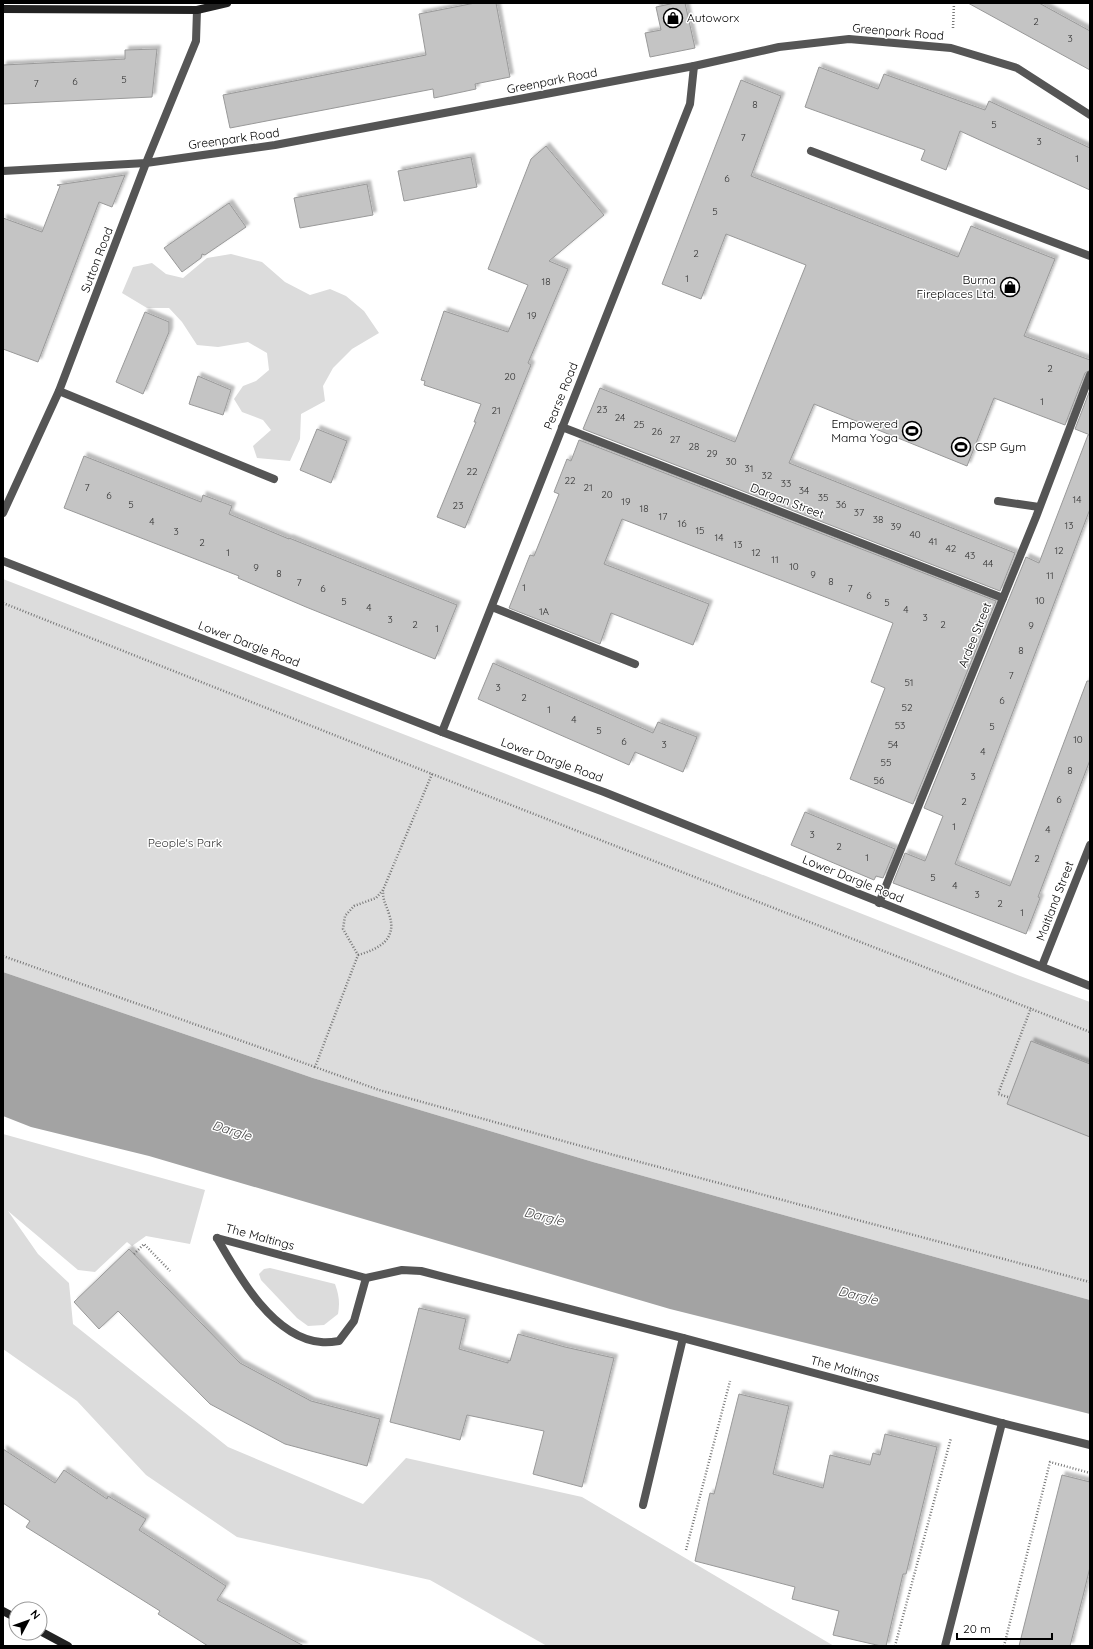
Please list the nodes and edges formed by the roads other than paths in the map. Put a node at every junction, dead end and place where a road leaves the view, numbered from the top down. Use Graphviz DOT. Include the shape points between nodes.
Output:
graph roads {
  1 [pos="226,3"];
  2 [pos="3,9"];
  3 [pos="197,10"];
  4 [pos="694,66"];
  5 [pos="1090,115"];
  6 [pos="811,151"];
  7 [pos="146,164"];
  8 [pos="3,171"];
  9 [pos="1090,256"];
  10 [pos="1090,375"];
  11 [pos="60,391"];
  12 [pos="562,427"];
  13 [pos="274,479"];
  14 [pos="998,501"];
  15 [pos="1039,508"];
  16 [pos="3,513"];
  17 [pos="3,561"];
  18 [pos="1003,598"];
  19 [pos="492,607"];
  20 [pos="635,664"];
  21 [pos="442,732"];
  22 [pos="1090,845"];
  23 [pos="879,902"];
  24 [pos="1042,966"];
  25 [pos="1090,986"];
  26 [pos="366,1278"];
  27 [pos="683,1338"];
  28 [pos="1002,1423"];
  29 [pos="1090,1445"];
  30 [pos="643,1505"];
  31 [pos="48,1635"];
  32 [pos="68,1646"];
  33 [pos="945,1646"];
  1 -- 3 [label="main road"];
  2 -- 3 [label="main road"];
  3 -- 7 [label="street, Sutton Road" via="196,41"];
  4 -- 5 [label="street, Greenpark Road" via="779,47 849,39 951,48 1017,68"];
  4 -- 7 [label="street, Greenpark Road" via="275,145"];
  4 -- 12 [label="street, Pearse Road" via="690,104"];
  6 -- 9 [label="street"];
  7 -- 8 [label="street, Greenpark Road"];
  7 -- 11 [label="street, Sutton Road"];
  10 -- 15 [label="street, Ardee Street"];
  11 -- 13 [label="street"];
  11 -- 16 [label="street, Sutton Road"];
  12 -- 18 [label="street, Dargan Street"];
  12 -- 19 [label="street, Pearse Road"];
  14 -- 15 [label="street"];
  15 -- 18 [label="street, Ardee Street"];
  17 -- 21 [label="street, Lower Dargle Road"];
  18 -- 23 [label="street, Ardee Street"];
  19 -- 20 [label="street"];
  19 -- 21 [label="street, Pearse Road"];
  21 -- 23 [label="street, Lower Dargle Road" via="612,795"];
  22 -- 24 [label="street, Maitland Street"];
  23 -- 24 [label="street, Lower Dargle Road"];
  24 -- 25 [label="street, Lower Dargle Road"];
  26 -- 26 [label="street, The Maltings" via="358,1276 218,1238 238,1275 256,1298 289,1331 304,1338 320,1342 339,1341 354,1321"];
  26 -- 27 [label="street, The Maltings" via="402,1270 421,1271"];
  27 -- 28 [label="street, The Maltings"];
  27 -- 30 [label="street"];
  28 -- 29 [label="street, The Maltings"];
  28 -- 33 [label="street"];
  31 -- 32 [label="main road"];
}
